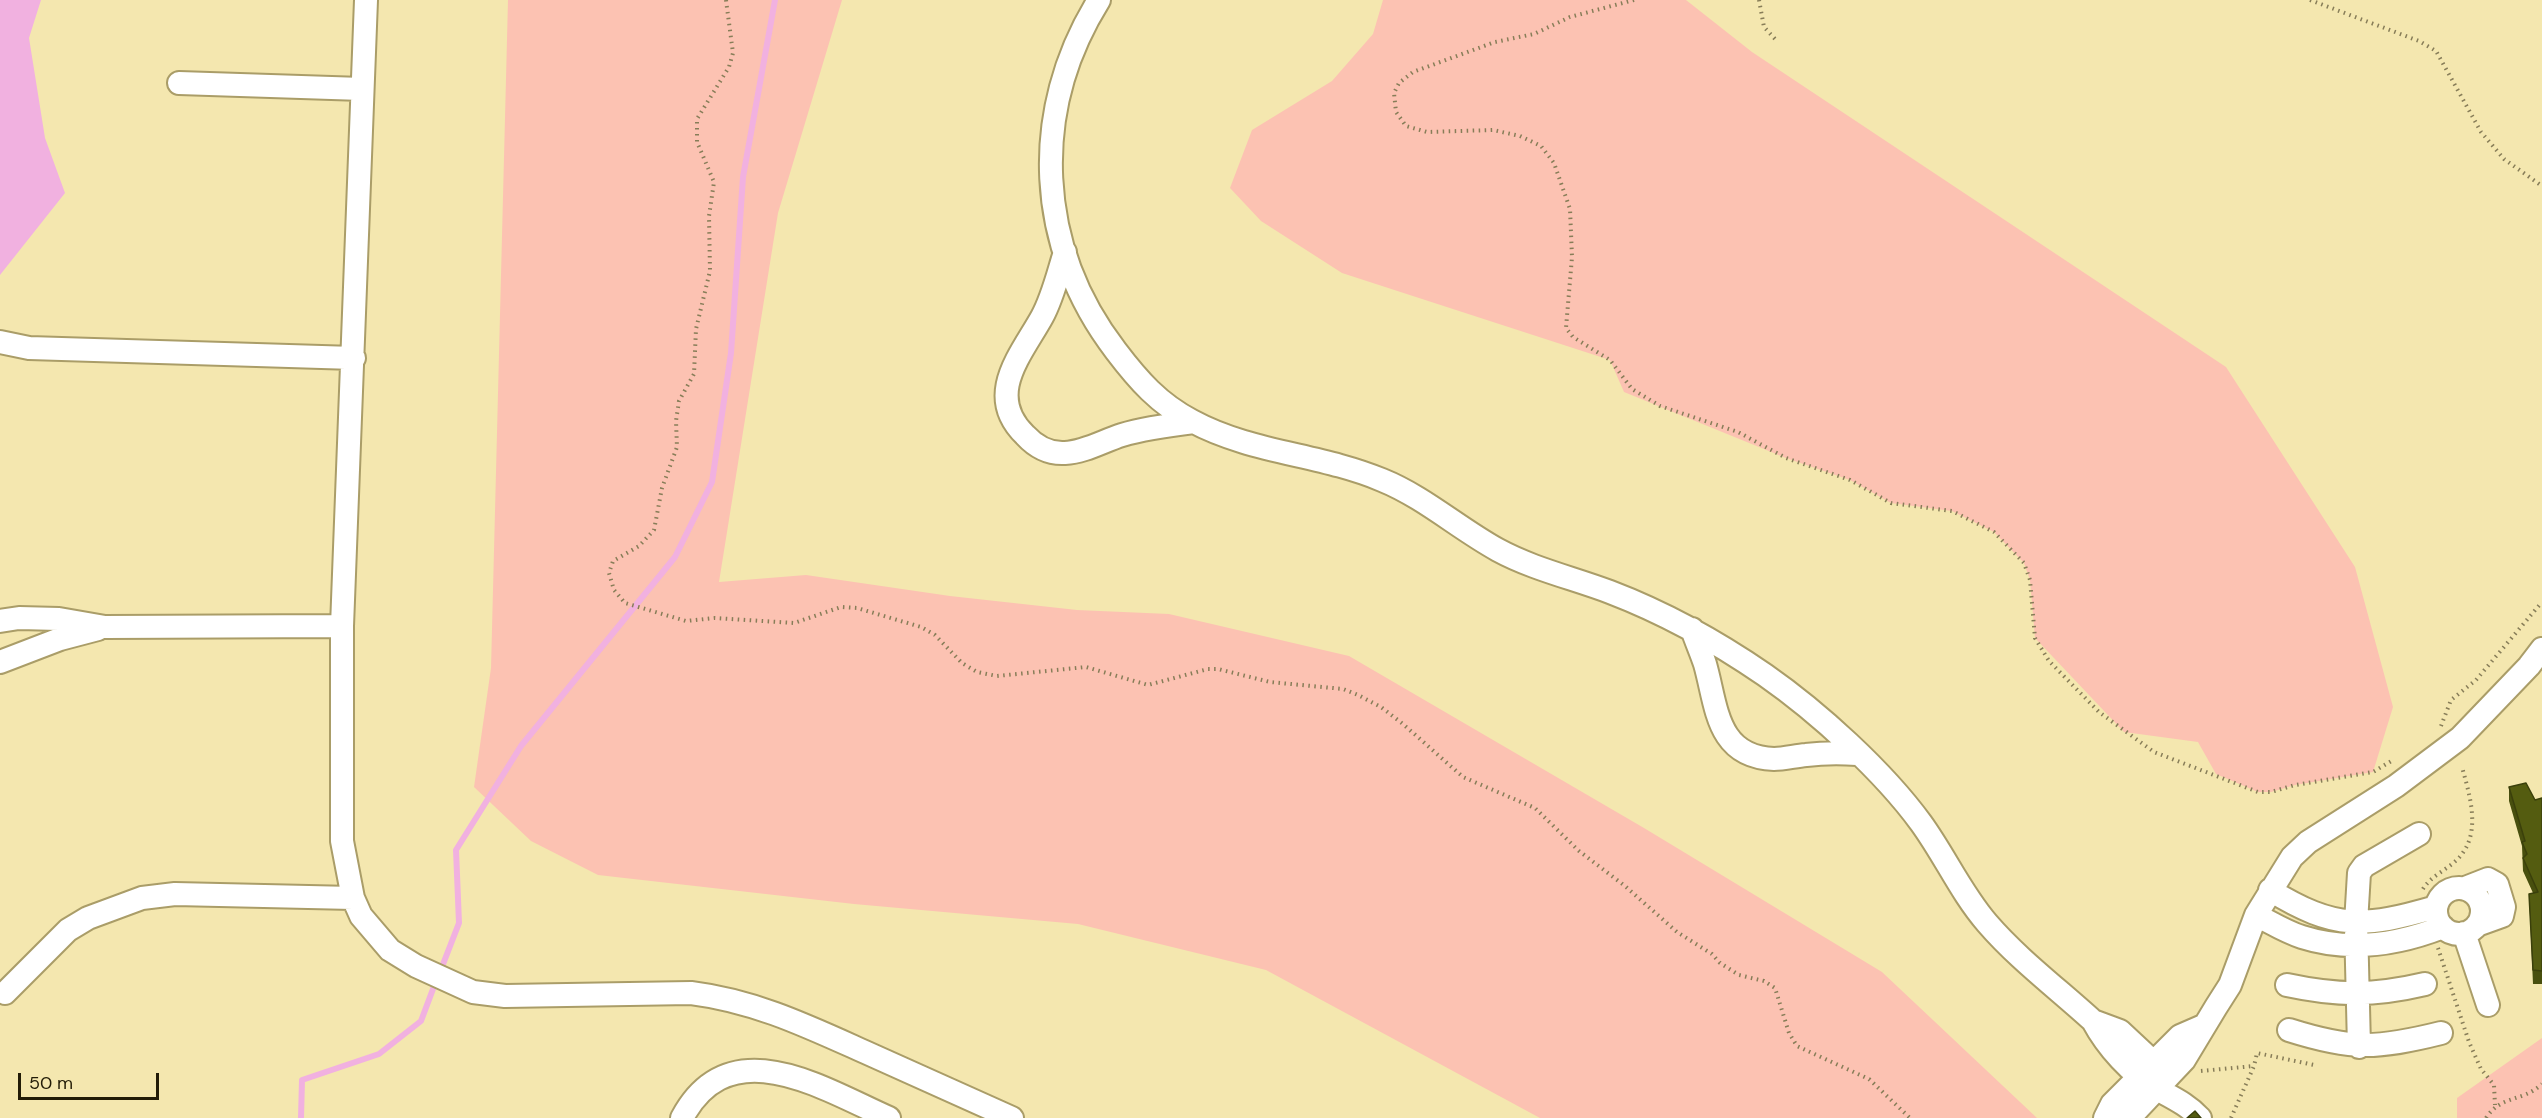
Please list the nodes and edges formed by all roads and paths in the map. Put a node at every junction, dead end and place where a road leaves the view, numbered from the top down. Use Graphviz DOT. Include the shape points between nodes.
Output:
graph roads {
  1 [pos="366,0"];
  2 [pos="726,0"];
  3 [pos="1099,0"];
  4 [pos="1634,0"];
  5 [pos="1760,0"];
  6 [pos="2310,0"];
  7 [pos="1776,39"];
  8 [pos="179,82"];
  9 [pos="362,89"];
  10 [pos="2542,186"];
  11 [pos="1065,252"];
  12 [pos="0,342"];
  13 [pos="354,358"];
  14 [pos="1194,422"];
  15 [pos="2542,602"];
  16 [pos="0,621"];
  17 [pos="342,626"];
  18 [pos="105,627"];
  19 [pos="1692,629"];
  20 [pos="2542,649"];
  21 [pos="0,662"];
  22 [pos="2432,733"];
  23 [pos="1857,754"];
  24 [pos="2396,759"];
  25 [pos="2419,834"];
  26 [pos="2270,890"];
  27 [pos="353,898"];
  28 [pos="2256,915"];
  29 [pos="2356,923"];
  30 [pos="2455,923"];
  31 [pos="2358,947"];
  32 [pos="2425,984"];
  33 [pos="2287,985"];
  34 [pos="5,993"];
  35 [pos="2360,995"];
  36 [pos="2488,1005"];
  37 [pos="2289,1030"];
  38 [pos="2441,1033"];
  39 [pos="2359,1047"];
  40 [pos="2314,1065"];
  41 [pos="2155,1075"];
  42 [pos="2542,1084"];
  43 [pos="2494,1085"];
  44 [pos="2494,1105"];
  45 [pos="682,1118"];
  46 [pos="889,1118"];
  47 [pos="1012,1118"];
  48 [pos="1910,1118"];
  49 [pos="2105,1118"];
  50 [pos="2123,1118"];
  51 [pos="2200,1118"];
  52 [pos="2231,1118"];
  53 [pos="2486,1118"];
  1 -- 9 [label="street"];
  2 -- 48 [label="path" via="733,53 696,129 697,142 714,182 709,216 710,271 696,329 694,374 679,401 676,447 662,488 654,530 639,546 613,561 609,573 614,590 624,603 686,621 715,618 794,623 841,607 857,608 921,627 935,635 962,663 977,672 997,676 1086,667 1148,685 1218,669 1270,682 1343,689 1358,695 1396,718 1463,777 1535,808 1579,851 1720,963 1775,988 1797,1046 1869,1079"];
  3 -- 11 [label="street" via="1072,53 1053,117 1049,162"];
  4 -- 24 [label="path" via="1570,17 1534,34 1495,42 1413,72 1399,83 1394,93 1396,112 1406,126 1427,132 1493,129 1541,146 1554,163 1570,209 1572,257 1566,328 1573,337 1610,360 1632,389 1660,406 1738,432 1786,458 1850,480 1891,503 1952,511 1994,532 2024,563 2030,580 2035,638 2049,661 2099,712 2154,752 2264,792 2373,772"];
  5 -- 7 [label="path" via="1764,27"];
  6 -- 10 [label="path" via="2436,51 2481,132 2504,159"];
  8 -- 9 [label="street"];
  9 -- 13 [label="street"];
  11 -- 14 [label="street" via="1088,310 1109,342 1165,406"];
  11 -- 14 [label="street" via="1043,315 1016,358 1010,376 1008,409 1013,424 1047,451 1062,453 1145,428"];
  12 -- 13 [label="street" via="29,348"];
  13 -- 17 [label="street"];
  14 -- 19 [label="street" via="1258,447 1350,468 1383,480 1411,493 1499,551 1651,608"];
  15 -- 22 [label="path" via="2476,680 2451,700 2440,727"];
  16 -- 18 [label="street" via="59,619"];
  17 -- 18 [label="street"];
  17 -- 27 [label="street" via="342,841"];
  18 -- 21 [label="street"];
  19 -- 23 [label="street" via="1768,677 1827,724"];
  19 -- 23 [label="street" via="1721,728 1741,750 1755,758 1776,759"];
  20 -- 26 [label="street" via="2460,738 2396,786 2308,842 2292,857"];
  23 -- 41 [label="street" via="1921,823 1968,899 1989,925 2093,1021 2120,1031"];
  25 -- 29 [label="street" via="2364,866 2359,873"];
  26 -- 28 [label="street"];
  26 -- 29 [label="street" via="2301,909"];
  27 -- 34 [label="street" via="175,894 142,898 99,913 68,930"];
  27 -- 47 [label="street" via="375,936 390,950 460,986 488,995 691,993 750,1004"];
  28 -- 31 [label="street" via="2300,937"];
  28 -- 41 [label="street" via="2230,985 2184,1060"];
  29 -- 30 [label="street"];
  29 -- 31 [label="street"];
  30 -- 30 [label="street" via="2502,916 2504,907 2497,884 2488,879 2450,890 2439,900"];
  30 -- 31 [label="street"];
  30 -- 36 [label="street"];
  31 -- 35 [label="street"];
  32 -- 35 [label="street" via="2384,994"];
  33 -- 35 [label="street" via="2322,993"];
  35 -- 39 [label="street"];
  37 -- 39 [label="street"];
  38 -- 39 [label="street" via="2393,1045"];
  40 -- 52 [label="path" via="2257,1053"];
  41 -- 49 [label="street" via="2112,1104"];
  41 -- 50 [label="street" via="2134,1113"];
  41 -- 51 [label="street"];
  42 -- 44 [label="path" via="2531,1094"];
  43 -- 44 [label="path"];
  44 -- 53 [label="path"];
  45 -- 46 [label="street" via="695,1099 717,1080 748,1070 768,1070 802,1079"];
}
